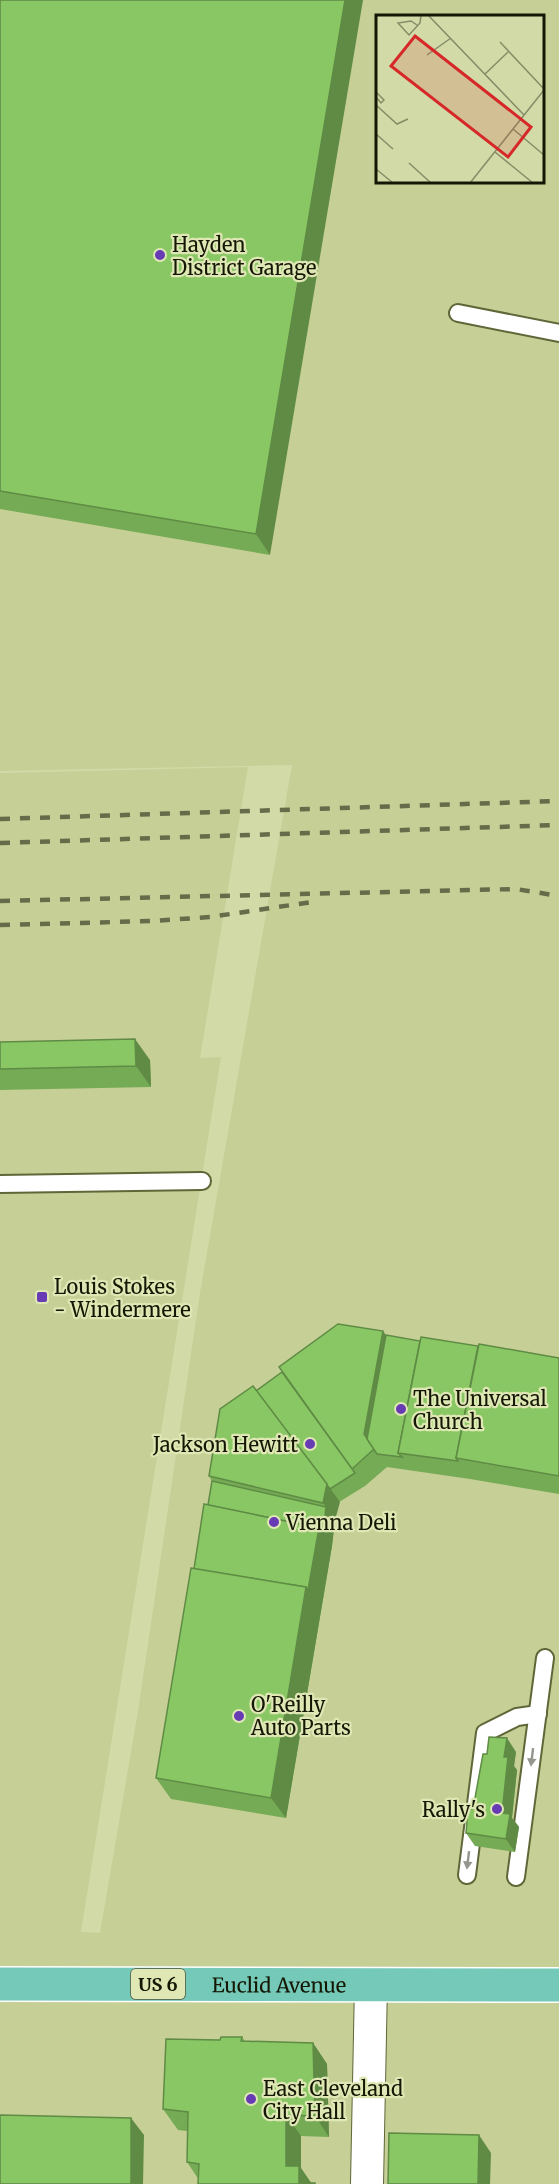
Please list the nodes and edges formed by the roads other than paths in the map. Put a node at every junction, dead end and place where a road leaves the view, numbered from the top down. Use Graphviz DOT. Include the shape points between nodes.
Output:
graph roads {
  1 [pos="458,313"];
  2 [pos="559,333"];
  3 [pos="202,1181"];
  4 [pos="0,1184"];
  5 [pos="545,1658"];
  6 [pos="538,1714"];
  7 [pos="466,1875"];
  8 [pos="516,1877"];
  9 [pos="0,1984"];
  10 [pos="371,1984"];
  11 [pos="559,1985"];
  12 [pos="367,2184"];
  1 -- 2 [label="lane"];
  3 -- 4 [label="lane"];
  5 -- 6 [label="lane"];
  6 -- 7 [label="lane, one-way" via="517,1717 485,1733"];
  6 -- 8 [label="lane, one-way"];
  9 -- 10 [label="main road, Euclid Avenue / US 6"];
  10 -- 11 [label="main road, Euclid Avenue / US 6"];
  10 -- 12 [label="street"];
}
